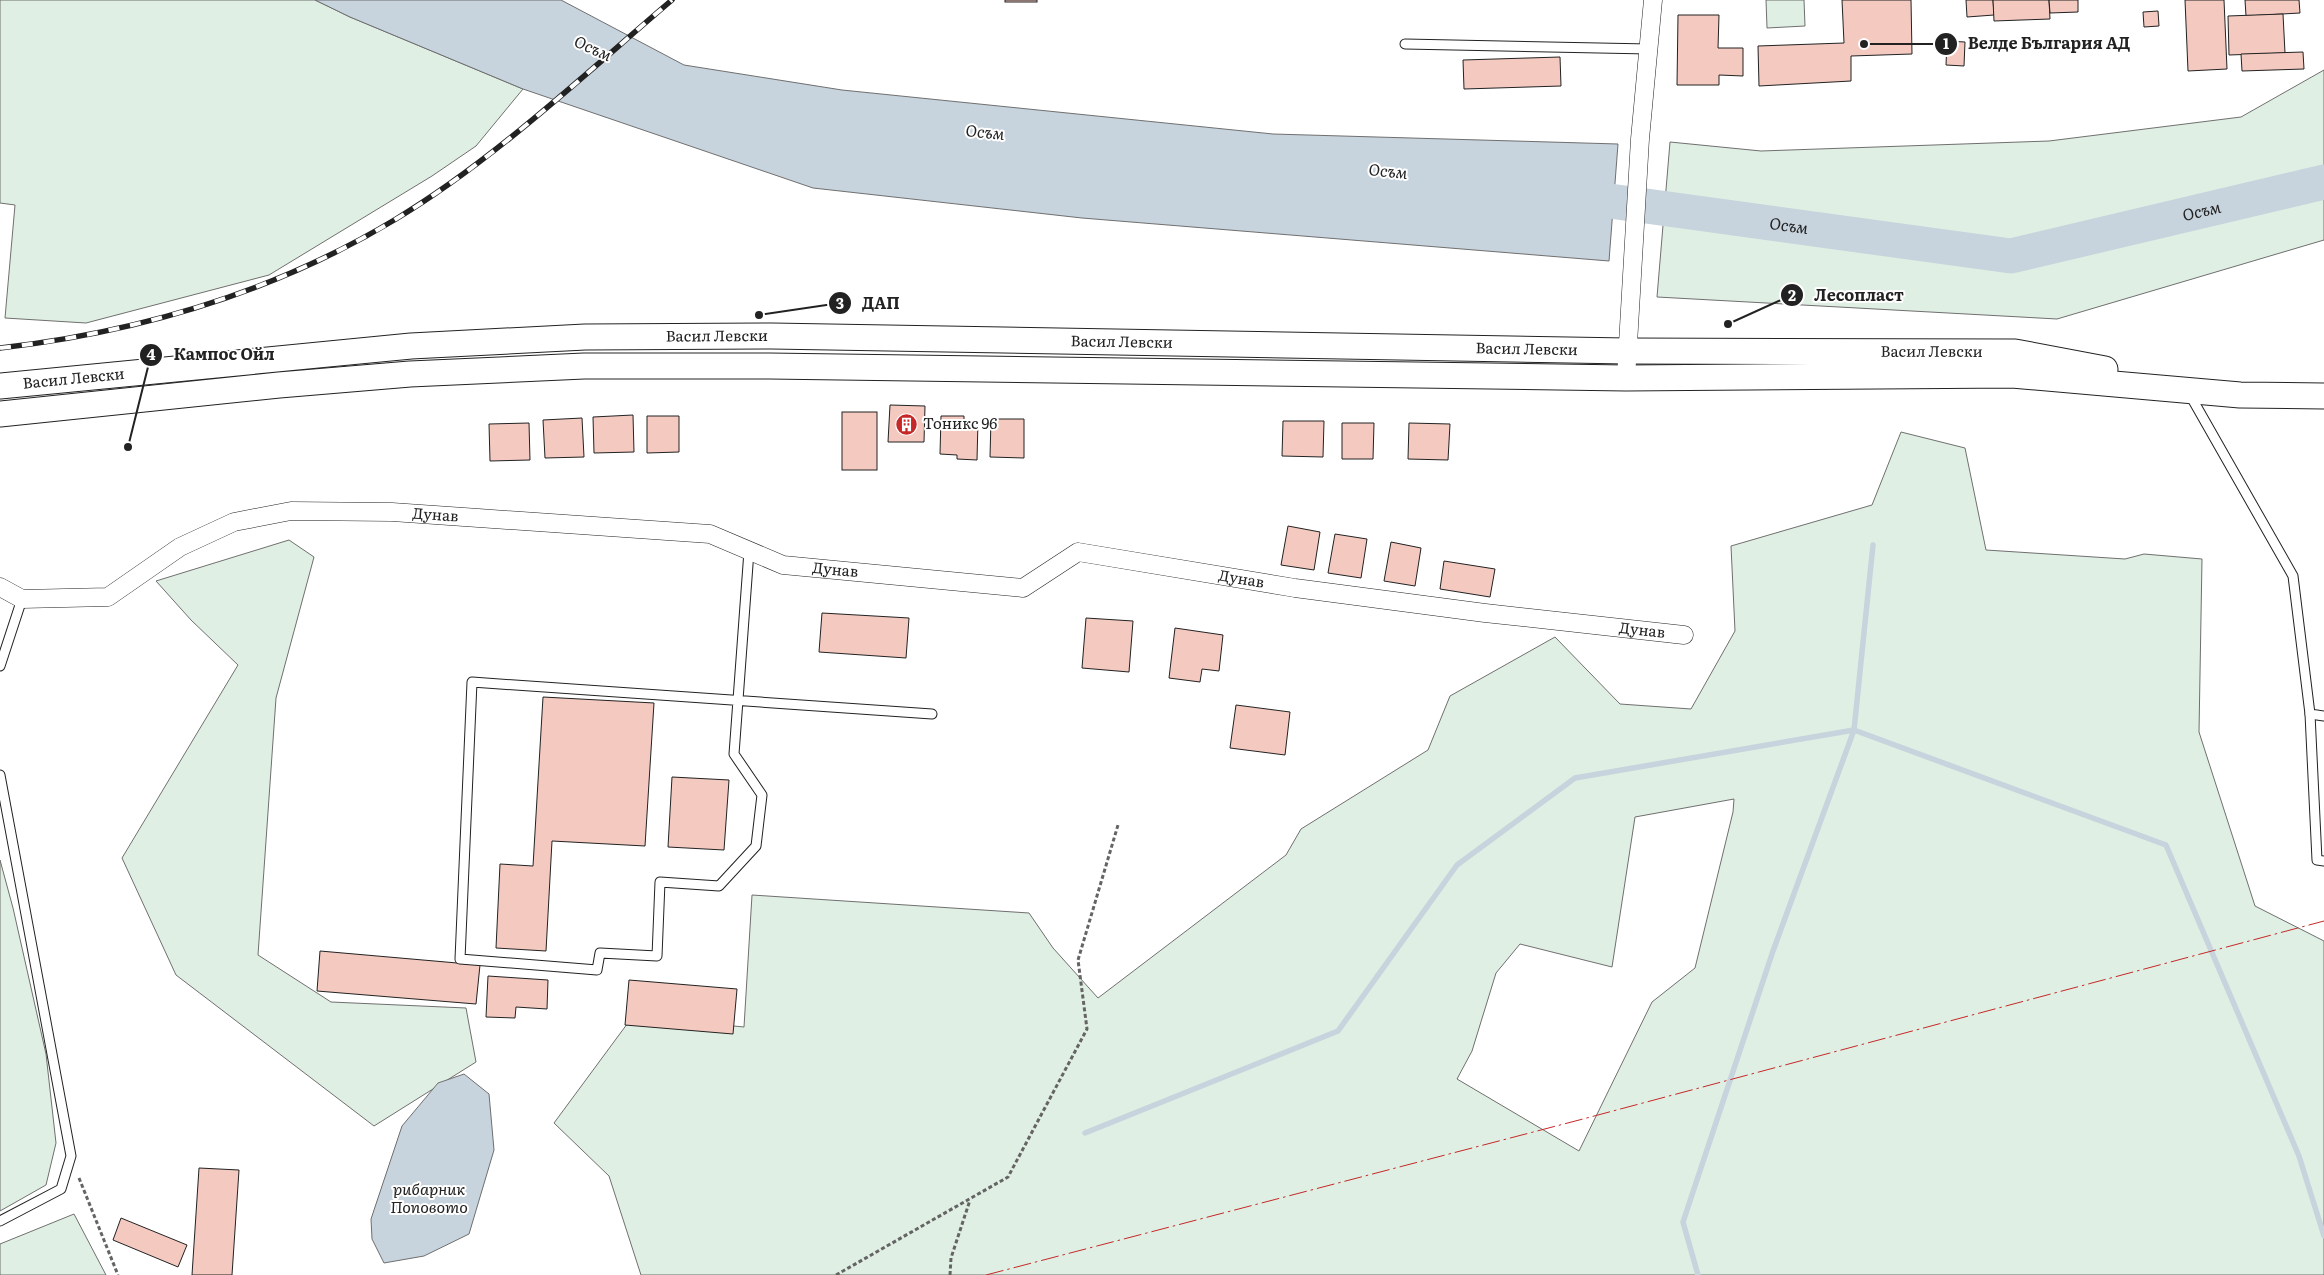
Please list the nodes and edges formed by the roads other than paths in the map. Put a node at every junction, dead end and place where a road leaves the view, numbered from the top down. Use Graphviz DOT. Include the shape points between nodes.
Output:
graph roads {
  1 [pos="1653,0"];
  2 [pos="1405,44"];
  3 [pos="1649,49"];
  4 [pos="1628,351"];
  5 [pos="1626,378"];
  6 [pos="0,386"];
  7 [pos="2187,390"];
  8 [pos="2240,394"];
  9 [pos="2324,396"];
  10 [pos="0,414"];
  11 [pos="749,551"];
  12 [pos="0,587"];
  13 [pos="22,599"];
  14 [pos="1684,635"];
  15 [pos="0,666"];
  16 [pos="738,699"];
  17 [pos="932,714"];
  18 [pos="2310,714"];
  19 [pos="2324,716"];
  20 [pos="0,776"];
  21 [pos="2324,861"];
  22 [pos="0,1221"];
  1 -- 3 [label="street"];
  2 -- 3 [label="lane"];
  3 -- 4 [label="street" via="1640,140"];
  4 -- 5 [label="street"];
  4 -- 6 [label="main road, Васил Левски" via="782,336 586,337 411,346"];
  4 -- 8 [label="main road, Васил Левски" via="2014,352"];
  5 -- 7 [label="main road, Васил Левски" via="2012,375"];
  5 -- 10 [label="main road, Васил Левски" via="584,366 410,374"];
  7 -- 8 [label="main road, Васил Левски"];
  7 -- 18 [label="lane" via="2293,576"];
  8 -- 9 [label="main road, Васил Левски"];
  11 -- 13 [label="street, Дунав" via="710,534 392,512 291,511 234,522 180,547 108,597"];
  11 -- 14 [label="street, Дунав" via="784,565 1024,588 1078,552 1295,588"];
  11 -- 16 [label="lane"];
  12 -- 13 [label="street, Дунав"];
  13 -- 15 [label="lane"];
  16 -- 16 [label="lane" via="472,682 460,959 598,970 600,953 657,956 660,882 719,886 756,846 762,795 734,754"];
  16 -- 17 [label="lane"];
  18 -- 19 [label="lane"];
  18 -- 21 [label="lane" via="2318,860"];
  20 -- 22 [label="lane" via="71,1156 61,1189"];
}
